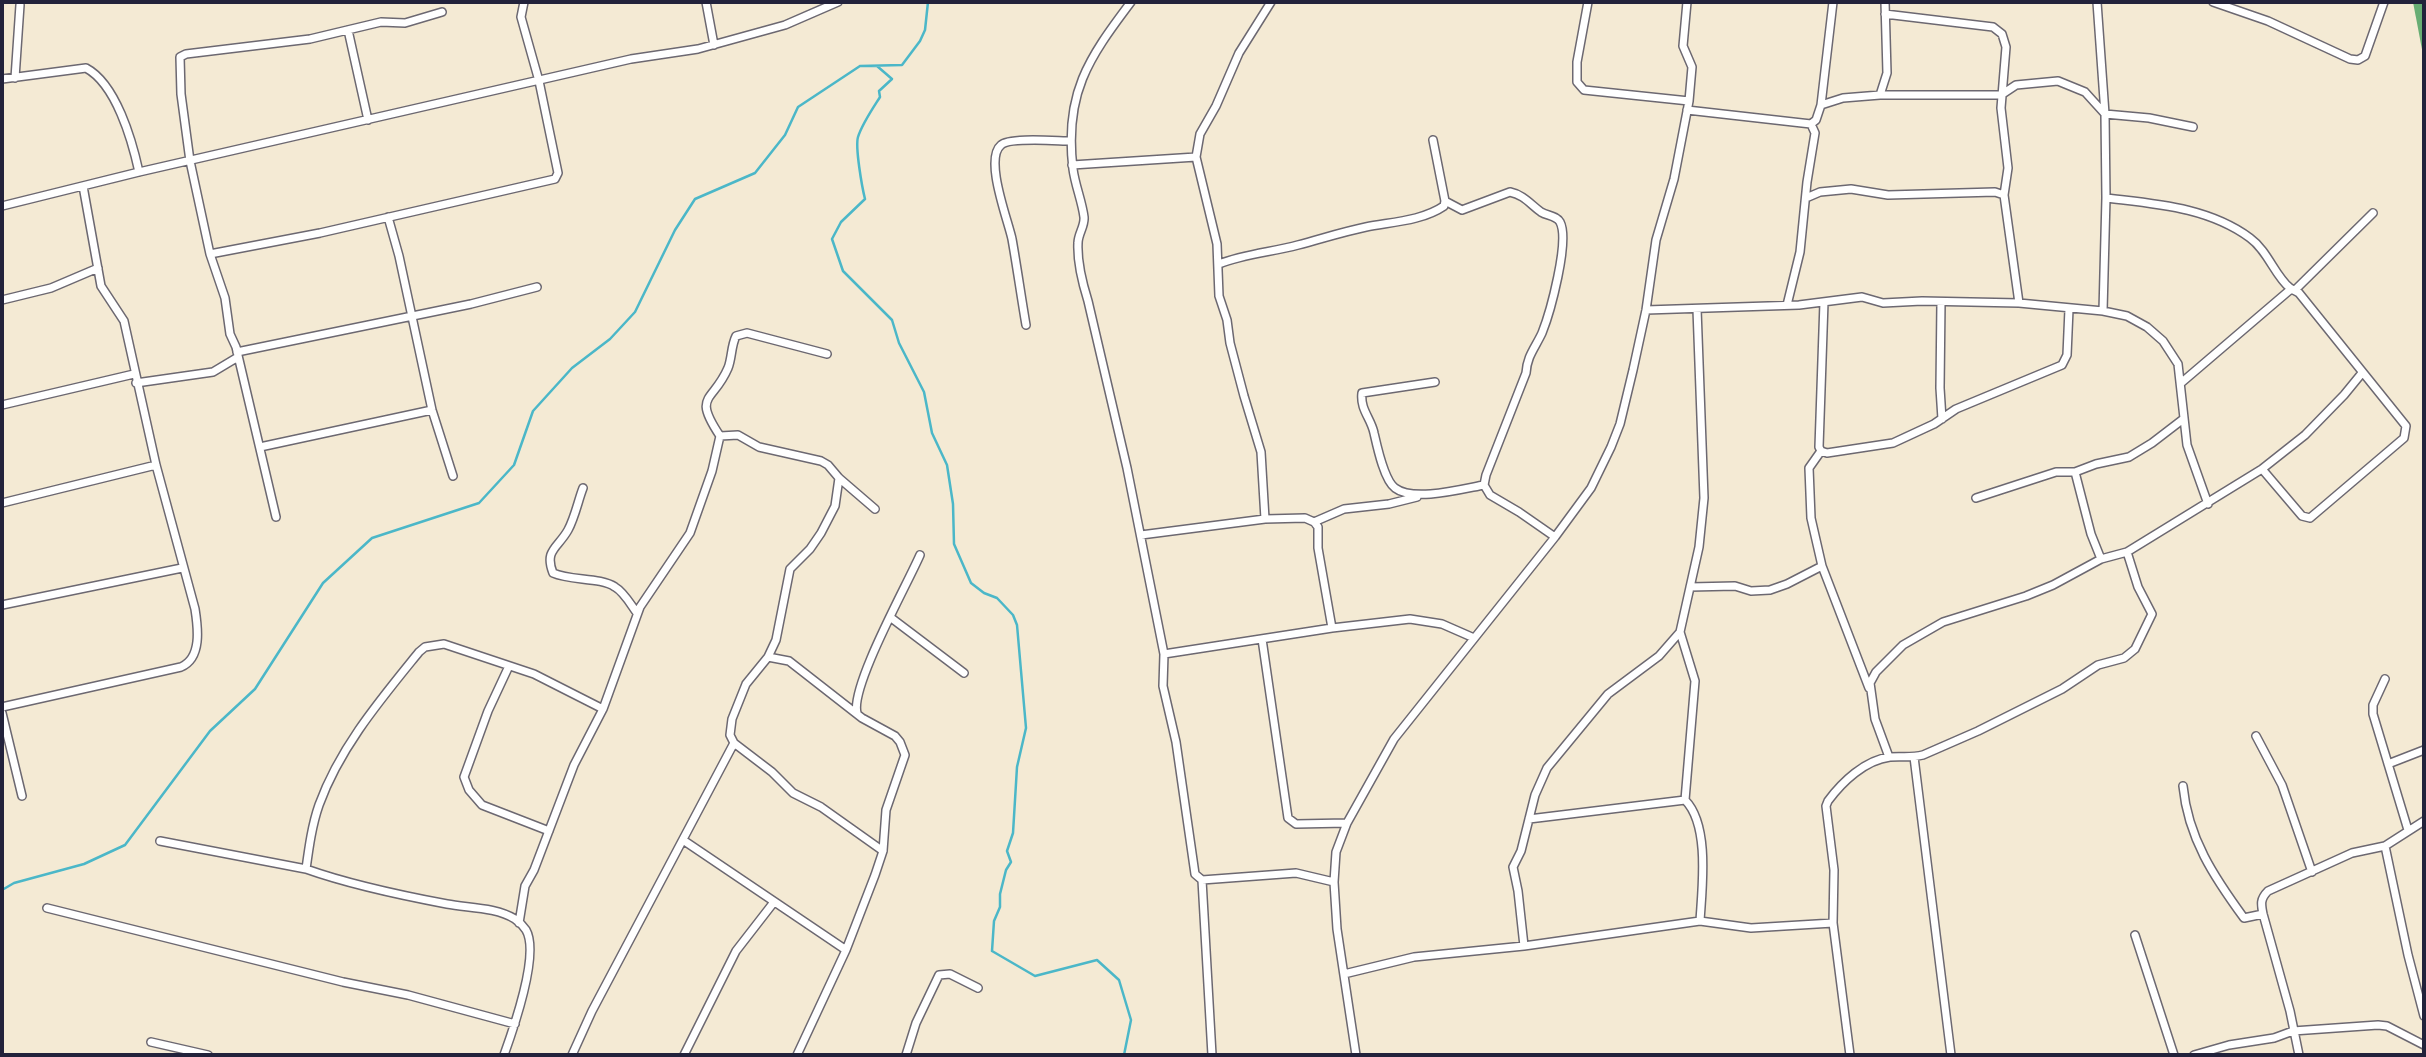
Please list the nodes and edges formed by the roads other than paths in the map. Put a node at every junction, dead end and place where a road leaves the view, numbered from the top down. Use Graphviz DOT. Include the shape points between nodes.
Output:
graph roads {
  1 [pos="524,2"];
  2 [pos="706,2"];
  3 [pos="838,2"];
  4 [pos="1131,2"];
  5 [pos="1271,2"];
  6 [pos="1588,2"];
  7 [pos="1687,2"];
  8 [pos="1833,2"];
  9 [pos="1885,2"];
  10 [pos="2096,2"];
  11 [pos="2213,2"];
  12 [pos="2384,2"];
  13 [pos="19,5"];
  14 [pos="442,12"];
  15 [pos="1885,14"];
  16 [pos="348,30"];
  17 [pos="714,45"];
  18 [pos="15,78"];
  19 [pos="2,79"];
  20 [pos="539,81"];
  21 [pos="1880,95"];
  22 [pos="2001,95"];
  23 [pos="1689,101"];
  24 [pos="1821,105"];
  25 [pos="1687,110"];
  26 [pos="2105,114"];
  27 [pos="368,120"];
  28 [pos="1811,124"];
  29 [pos="2193,127"];
  30 [pos="1433,140"];
  31 [pos="1071,141"];
  32 [pos="1196,157"];
  33 [pos="190,161"];
  34 [pos="1072,165"];
  35 [pos="139,172"];
  36 [pos="83,186"];
  37 [pos="2004,195"];
  38 [pos="1806,198"];
  39 [pos="2106,198"];
  40 [pos="1445,201"];
  41 [pos="2,206"];
  42 [pos="2373,212"];
  43 [pos="388,217"];
  44 [pos="210,254"];
  45 [pos="1219,264"];
  46 [pos="98,268"];
  47 [pos="537,287"];
  48 [pos="2293,290"];
  49 [pos="2,300"];
  50 [pos="1824,302"];
  51 [pos="1941,302"];
  52 [pos="2019,303"];
  53 [pos="1787,305"];
  54 [pos="1697,309"];
  55 [pos="2070,309"];
  56 [pos="1646,310"];
  57 [pos="2103,311"];
  58 [pos="411,316"];
  59 [pos="1026,325"];
  60 [pos="827,354"];
  61 [pos="238,355"];
  62 [pos="2362,373"];
  63 [pos="134,374"];
  64 [pos="1435,382"];
  65 [pos="136,383"];
  66 [pos="2181,383"];
  67 [pos="2,405"];
  68 [pos="432,410"];
  69 [pos="1942,419"];
  70 [pos="2182,420"];
  71 [pos="720,436"];
  72 [pos="260,447"];
  73 [pos="1821,452"];
  74 [pos="156,466"];
  75 [pos="2262,469"];
  76 [pos="2075,472"];
  77 [pos="453,476"];
  78 [pos="839,478"];
  79 [pos="1485,485"];
  80 [pos="583,488"];
  81 [pos="1418,497"];
  82 [pos="1976,498"];
  83 [pos="2,503"];
  84 [pos="2208,504"];
  85 [pos="876,509"];
  86 [pos="276,517"];
  87 [pos="1265,519"];
  88 [pos="1314,522"];
  89 [pos="1141,535"];
  90 [pos="1555,537"];
  91 [pos="2127,552"];
  92 [pos="920,555"];
  93 [pos="2101,559"];
  94 [pos="1822,566"];
  95 [pos="183,568"];
  96 [pos="1690,587"];
  97 [pos="2,605"];
  98 [pos="637,613"];
  99 [pos="890,617"];
  100 [pos="1332,628"];
  101 [pos="1680,632"];
  102 [pos="1474,638"];
  103 [pos="1262,639"];
  104 [pos="1164,654"];
  105 [pos="768,657"];
  106 [pos="509,666"];
  107 [pos="964,673"];
  108 [pos="2385,679"];
  109 [pos="1870,691"];
  110 [pos="2,707"];
  111 [pos="603,709"];
  112 [pos="2,713"];
  113 [pos="857,713"];
  114 [pos="2256,736"];
  115 [pos="734,743"];
  116 [pos="2424,750"];
  117 [pos="1889,757"];
  118 [pos="1914,757"];
  119 [pos="2388,764"];
  120 [pos="2183,786"];
  121 [pos="22,796"];
  122 [pos="1685,800"];
  123 [pos="1529,819"];
  124 [pos="2424,821"];
  125 [pos="1347,823"];
  126 [pos="2408,830"];
  127 [pos="549,831"];
  128 [pos="683,840"];
  129 [pos="160,841"];
  130 [pos="2385,846"];
  131 [pos="883,850"];
  132 [pos="306,869"];
  133 [pos="2312,872"];
  134 [pos="1202,880"];
  135 [pos="1334,882"];
  136 [pos="774,902"];
  137 [pos="47,908"];
  138 [pos="2263,914"];
  139 [pos="1700,921"];
  140 [pos="519,923"];
  141 [pos="1833,923"];
  142 [pos="2135,935"];
  143 [pos="1524,946"];
  144 [pos="846,950"];
  145 [pos="1344,974"];
  146 [pos="978,988"];
  147 [pos="2424,1016"];
  148 [pos="515,1024"];
  149 [pos="2293,1031"];
  150 [pos="151,1042"];
  151 [pos="2424,1045"];
  152 [pos="907,1052"];
  153 [pos="208,1055"];
  154 [pos="504,1055"];
  155 [pos="572,1055"];
  156 [pos="684,1055"];
  157 [pos="797,1055"];
  158 [pos="918,1055"];
  159 [pos="1212,1055"];
  160 [pos="1356,1055"];
  161 [pos="1850,1055"];
  162 [pos="1951,1055"];
  163 [pos="2173,1055"];
  164 [pos="2194,1055"];
  165 [pos="2299,1055"];
  1 -- 20 [label="street" via="521,17"];
  2 -- 17 [label="street"];
  3 -- 17 [label="street" via="785,25"];
  4 -- 31 [label="street" via="1087,67 1075,96"];
  5 -- 32 [label="street" via="1239,52 1200,134"];
  6 -- 23 [label="street" via="1577,62 1577,82 1584,90"];
  7 -- 23 [label="street" via="1683,46 1692,67"];
  8 -- 24 [label="street"];
  9 -- 15 [label="street"];
  10 -- 26 [label="street"];
  11 -- 12 [label="street" via="2358,60 2365,56"];
  13 -- 18 [label="street"];
  14 -- 16 [label="street" via="405,23 381,22"];
  15 -- 21 [label="street" via="1887,73"];
  15 -- 22 [label="street" via="1993,27 2002,34 2006,47"];
  16 -- 27 [label="street"];
  16 -- 33 [label="street" via="180,57"];
  17 -- 20 [label="street"];
  18 -- 19 [label="street"];
  18 -- 35 [label="street" via="86,68 97,74 128,133"];
  20 -- 27 [label="street"];
  20 -- 43 [label="street" via="558,173 555,179"];
  21 -- 22 [label="street"];
  21 -- 24 [label="street"];
  22 -- 26 [label="street" via="2017,85 2058,81 2085,92"];
  22 -- 37 [label="street" via="2008,168"];
  23 -- 25 [label="street"];
  24 -- 28 [label="street"];
  25 -- 28 [label="street"];
  25 -- 56 [label="street" via="1656,240"];
  26 -- 29 [label="street"];
  26 -- 39 [label="street"];
  27 -- 33 [label="street"];
  28 -- 38 [label="street" via="1815,133"];
  30 -- 40 [label="street"];
  31 -- 34 [label="street"];
  31 -- 59 [label="street" via="1007,141 996,155 997,182"];
  32 -- 34 [label="street"];
  32 -- 45 [label="street"];
  33 -- 35 [label="street"];
  33 -- 44 [label="street"];
  34 -- 89 [label="street" via="1084,217 1078,239 1080,277"];
  35 -- 36 [label="street"];
  36 -- 41 [label="street"];
  36 -- 46 [label="street"];
  37 -- 38 [label="street" via="1888,195 1852,189"];
  37 -- 52 [label="street"];
  38 -- 53 [label="street" via="1800,252"];
  39 -- 48 [label="street" via="2214,218 2256,244"];
  39 -- 57 [label="street"];
  40 -- 45 [label="street" via="1437,211 1421,216 1329,234"];
  40 -- 79 [label="street" via="1462,210 1510,192 1556,218 1562,228 1551,307 1527,359"];
  42 -- 48 [label="street"];
  43 -- 44 [label="street"];
  43 -- 58 [label="street"];
  44 -- 61 [label="street"];
  45 -- 87 [label="street" via="1219,296 1261,452"];
  46 -- 49 [label="street" via="51,288"];
  46 -- 63 [label="street" via="101,285 124,321"];
  47 -- 58 [label="street"];
  48 -- 62 [label="street"];
  48 -- 66 [label="street"];
  50 -- 51 [label="street" via="1862,297 1883,303"];
  50 -- 53 [label="street"];
  50 -- 73 [label="street"];
  51 -- 52 [label="street"];
  51 -- 69 [label="street"];
  52 -- 55 [label="street"];
  53 -- 54 [label="street"];
  54 -- 56 [label="street"];
  54 -- 96 [label="street" via="1704,498"];
  55 -- 57 [label="street"];
  55 -- 69 [label="street" via="2065,362"];
  56 -- 90 [label="street" via="1616,436 1591,488"];
  57 -- 66 [label="street" via="2135,320 2163,341 2178,364"];
  58 -- 61 [label="street"];
  58 -- 68 [label="street"];
  60 -- 71 [label="street" via="747,333 736,336 729,366 707,397 707,417"];
  61 -- 65 [label="street" via="213,372"];
  61 -- 72 [label="street"];
  62 -- 75 [label="street" via="2305,435"];
  62 -- 75 [label="street" via="2406,426 2404,438 2309,518 2302,516"];
  63 -- 65 [label="street"];
  63 -- 67 [label="street"];
  64 -- 81 [label="street" via="1362,393 1361,402 1388,479 1395,489"];
  65 -- 74 [label="street"];
  66 -- 70 [label="street"];
  68 -- 72 [label="street"];
  68 -- 77 [label="street"];
  69 -- 73 [label="street" via="1893,443"];
  70 -- 76 [label="street" via="2129,457"];
  70 -- 84 [label="street"];
  71 -- 78 [label="street" via="738,435 759,447 821,461"];
  71 -- 98 [label="street" via="690,533"];
  72 -- 86 [label="street"];
  73 -- 94 [label="street" via="1809,468 1811,518"];
  74 -- 83 [label="street"];
  74 -- 95 [label="street"];
  75 -- 84 [label="street"];
  76 -- 82 [label="street" via="2056,472"];
  76 -- 93 [label="street"];
  78 -- 85 [label="street"];
  78 -- 105 [label="street" via="835,506 821,533 790,569 776,640"];
  79 -- 81 [label="street"];
  79 -- 90 [label="street" via="1490,495"];
  80 -- 98 [label="street" via="568,530 552,550 549,563 553,573 615,587"];
  81 -- 88 [label="street" via="1344,509"];
  84 -- 91 [label="street"];
  87 -- 88 [label="street"];
  87 -- 89 [label="street"];
  88 -- 100 [label="street"];
  89 -- 104 [label="street"];
  90 -- 102 [label="street"];
  91 -- 93 [label="street"];
  91 -- 118 [label="street" via="2152,614 2135,649 2091,668 2062,689 1978,731"];
  92 -- 99 [label="street"];
  93 -- 109 [label="street" via="2026,596 1943,622 1887,660 1872,677"];
  94 -- 96 [label="street" via="1770,590"];
  94 -- 109 [label="street"];
  95 -- 97 [label="street"];
  95 -- 110 [label="street" via="198,629 195,651 187,664"];
  96 -- 101 [label="street"];
  98 -- 111 [label="street"];
  99 -- 107 [label="street"];
  99 -- 113 [label="street" via="870,660"];
  100 -- 102 [label="street" via="1424,620"];
  100 -- 103 [label="street"];
  101 -- 122 [label="street" via="1695,681"];
  101 -- 123 [label="street" via="1659,656 1608,694 1547,768"];
  102 -- 125 [label="street" via="1394,739"];
  103 -- 104 [label="street"];
  103 -- 125 [label="street" via="1289,818 1296,824"];
  104 -- 134 [label="street" via="1163,686 1195,874"];
  105 -- 113 [label="street" via="789,661"];
  105 -- 115 [label="street" via="746,684 730,730"];
  106 -- 111 [label="street"];
  106 -- 127 [label="street" via="464,777 482,805"];
  106 -- 132 [label="street" via="444,644 419,652 369,713 329,783 319,806"];
  108 -- 119 [label="street" via="2373,710"];
  109 -- 117 [label="street" via="1878,732"];
  111 -- 127 [label="street" via="574,765"];
  112 -- 121 [label="street"];
  113 -- 131 [label="street" via="895,736 903,748 903,764 886,810"];
  114 -- 133 [label="street" via="2282,785"];
  115 -- 128 [label="street"];
  115 -- 131 [label="street" via="793,793"];
  116 -- 119 [label="street"];
  117 -- 118 [label="street"];
  117 -- 141 [label="street" via="1862,768 1826,806 1834,870"];
  118 -- 162 [label="street"];
  119 -- 126 [label="street"];
  120 -- 138 [label="street" via="2191,829 2215,876 2245,918"];
  122 -- 123 [label="street"];
  122 -- 139 [label="street" via="1703,845"];
  123 -- 143 [label="street" via="1513,867"];
  124 -- 126 [label="street"];
  125 -- 135 [label="street" via="1336,852"];
  126 -- 130 [label="street"];
  127 -- 140 [label="street" via="525,886"];
  128 -- 136 [label="street"];
  128 -- 155 [label="street"];
  129 -- 132 [label="street"];
  130 -- 133 [label="street" via="2352,853"];
  130 -- 147 [label="street"];
  131 -- 144 [label="street"];
  132 -- 140 [label="street" via="419,899 490,911"];
  133 -- 138 [label="street" via="2269,891 2261,903"];
  134 -- 135 [label="street" via="1296,873"];
  134 -- 159 [label="street"];
  135 -- 145 [label="street"];
  136 -- 144 [label="street"];
  136 -- 156 [label="street" via="736,951"];
  137 -- 148 [label="street"];
  138 -- 149 [label="street"];
  139 -- 141 [label="street" via="1751,928"];
  139 -- 143 [label="street"];
  140 -- 148 [label="street" via="527,931 529,949 524,1000"];
  141 -- 161 [label="street"];
  142 -- 163 [label="street"];
  143 -- 145 [label="street" via="1414,957"];
  144 -- 157 [label="street"];
  145 -- 160 [label="street"];
  146 -- 152 [label="street" via="950,974 939,975"];
  148 -- 154 [label="street"];
  149 -- 151 [label="street" via="2378,1025"];
  149 -- 164 [label="street"];
  149 -- 165 [label="street"];
  150 -- 153 [label="street"];
  152 -- 158 [label="street"];
}
